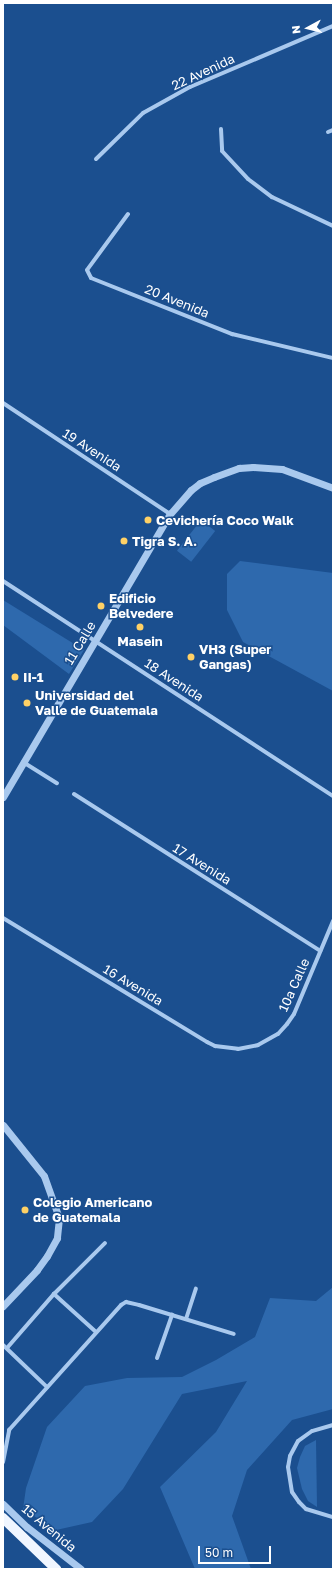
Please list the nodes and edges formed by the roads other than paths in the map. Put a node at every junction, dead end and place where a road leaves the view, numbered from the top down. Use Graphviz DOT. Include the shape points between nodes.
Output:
graph roads {
  1 [pos="333,26"];
  2 [pos="221,130"];
  3 [pos="333,130"];
  4 [pos="328,132"];
  5 [pos="96,159"];
  6 [pos="128,214"];
  7 [pos="333,226"];
  8 [pos="333,358"];
  9 [pos="3,403"];
  10 [pos="333,488"];
  11 [pos="170,514"];
  12 [pos="3,581"];
  13 [pos="95,640"];
  14 [pos="23,762"];
  15 [pos="57,783"];
  16 [pos="74,794"];
  17 [pos="333,796"];
  18 [pos="3,797"];
  19 [pos="3,918"];
  20 [pos="333,921"];
  21 [pos="320,951"];
  22 [pos="258,1045"];
  23 [pos="3,1125"];
  24 [pos="105,1244"];
  25 [pos="196,1288"];
  26 [pos="54,1294"];
  27 [pos="3,1306"];
  28 [pos="172,1315"];
  29 [pos="186,1319"];
  30 [pos="96,1332"];
  31 [pos="234,1334"];
  32 [pos="3,1345"];
  33 [pos="7,1348"];
  34 [pos="157,1358"];
  35 [pos="47,1387"];
  36 [pos="331,1425"];
  37 [pos="5,1440"];
  38 [pos="3,1462"];
  39 [pos="3,1504"];
  40 [pos="331,1517"];
  41 [pos="3,1518"];
  42 [pos="56,1569"];
  43 [pos="81,1569"];
  1 -- 5 [label="street, 22 Avenida" via="190,86 143,113"];
  2 -- 7 [label="street" via="222,151 248,179 272,197"];
  3 -- 4 [label="street"];
  6 -- 8 [label="street, 20 Avenida" via="87,270 91,278 232,334"];
  9 -- 11 [label="street, 19 Avenida"];
  10 -- 11 [label="street, 11 Calle" via="282,469 239,468 200,483"];
  11 -- 13 [label="street, 11 Calle"];
  12 -- 13 [label="street, 18 Avenida"];
  13 -- 14 [label="street, 11 Calle"];
  13 -- 17 [label="street, 18 Avenida"];
  14 -- 15 [label="street"];
  14 -- 18 [label="street, 11 Calle"];
  16 -- 21 [label="street, 17 Avenida"];
  19 -- 22 [label="street, 16 Avenida" via="215,1046 238,1049"];
  20 -- 21 [label="street, 10a Calle"];
  21 -- 22 [label="street, 10a Calle" via="294,1014 278,1034"];
  23 -- 27 [label="street" via="44,1176 59,1218 57,1238 47,1256"];
  24 -- 26 [label="street"];
  25 -- 29 [label="street"];
  26 -- 30 [label="street"];
  26 -- 33 [label="street"];
  28 -- 29 [label="street"];
  28 -- 30 [label="street" via="126,1302"];
  28 -- 34 [label="street"];
  29 -- 31 [label="street"];
  30 -- 35 [label="street"];
  32 -- 33 [label="street"];
  33 -- 35 [label="street"];
  35 -- 37 [label="street" via="8,1430"];
  36 -- 40 [label="street" via="312,1431 298,1441 288,1466 292,1492 298,1502 306,1509"];
  37 -- 38 [label="street"];
  39 -- 43 [label="street, 15 Avenida" via="27,1527"];
  41 -- 42 [label="main road"];
}
